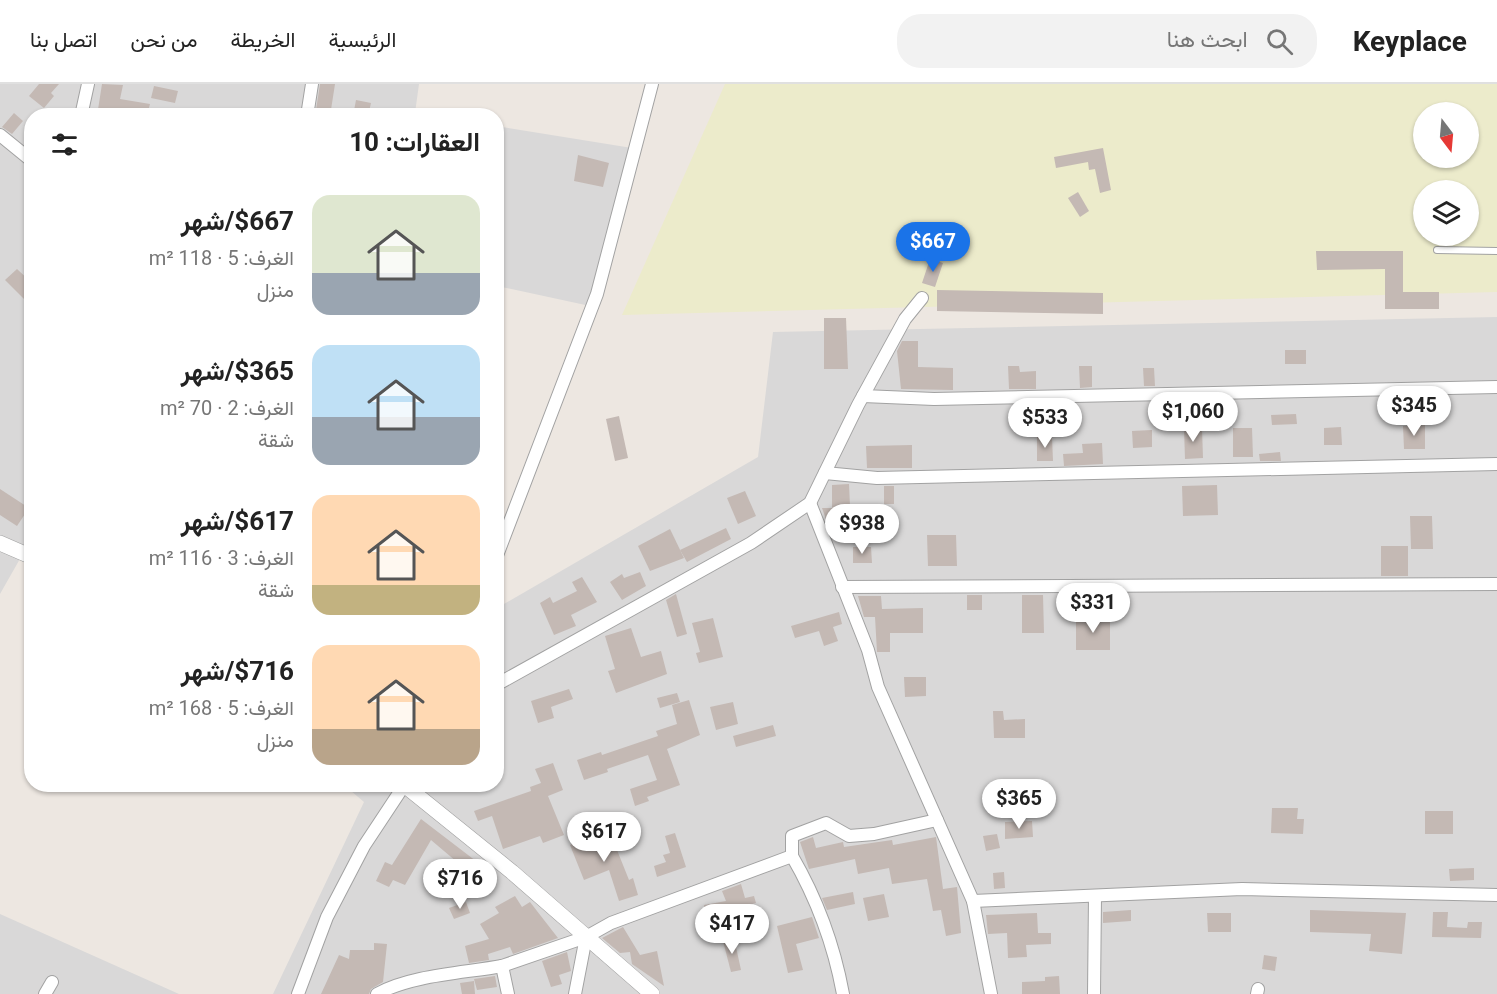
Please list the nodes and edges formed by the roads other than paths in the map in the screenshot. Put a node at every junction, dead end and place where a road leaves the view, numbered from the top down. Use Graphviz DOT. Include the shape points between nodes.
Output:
graph roads {
  1 [pos="88,84"];
  2 [pos="312,84"];
  3 [pos="652,84"];
  4 [pos="83,108"];
  5 [pos="308,108"];
  6 [pos="0,135"];
  7 [pos="24,154"];
  8 [pos="1437,250"];
  9 [pos="1497,250"];
  10 [pos="922,298"];
  11 [pos="1497,387"];
  12 [pos="863,396"];
  13 [pos="1497,464"];
  14 [pos="825,473"];
  15 [pos="810,503"];
  16 [pos="504,537"];
  17 [pos="0,543"];
  18 [pos="24,554"];
  19 [pos="1497,584"];
  20 [pos="842,587"];
  21 [pos="504,681"];
  22 [pos="400,792"];
  23 [pos="414,792"];
  24 [pos="937,820"];
  25 [pos="792,856"];
  26 [pos="1497,895"];
  27 [pos="1095,896"];
  28 [pos="974,901"];
  29 [pos="586,937"];
  30 [pos="502,966"];
  31 [pos="52,982"];
  32 [pos="45,994"];
  33 [pos="298,994"];
  34 [pos="377,994"];
  35 [pos="508,994"];
  36 [pos="575,994"];
  37 [pos="652,994"];
  38 [pos="843,994"];
  39 [pos="991,994"];
  40 [pos="1094,994"];
  1 -- 4 [label="street"];
  2 -- 5 [label="street"];
  3 -- 16 [label="street" via="597,294"];
  6 -- 7 [label="street"];
  8 -- 9 [label="lane"];
  10 -- 12 [label="street" via="905,319"];
  11 -- 12 [label="street" via="934,399"];
  12 -- 14 [label="street"];
  13 -- 14 [label="street" via="877,478"];
  14 -- 15 [label="street"];
  15 -- 20 [label="street"];
  15 -- 21 [label="street" via="751,543"];
  17 -- 18 [label="street"];
  19 -- 20 [label="street"];
  20 -- 24 [label="street" via="878,687"];
  22 -- 33 [label="street" via="364,846 327,917"];
  23 -- 29 [label="street"];
  24 -- 25 [label="street" via="849,836 826,823 792,836"];
  24 -- 28 [label="street"];
  25 -- 29 [label="street" via="611,923"];
  25 -- 38 [label="street" via="813,892 838,966"];
  26 -- 27 [label="street" via="1242,889"];
  27 -- 28 [label="street"];
  27 -- 40 [label="street"];
  28 -- 39 [label="street"];
  29 -- 30 [label="street"];
  29 -- 36 [label="street"];
  29 -- 37 [label="street"];
  30 -- 34 [label="street" via="417,981"];
  30 -- 35 [label="street"];
  31 -- 32 [label="street"];
}
